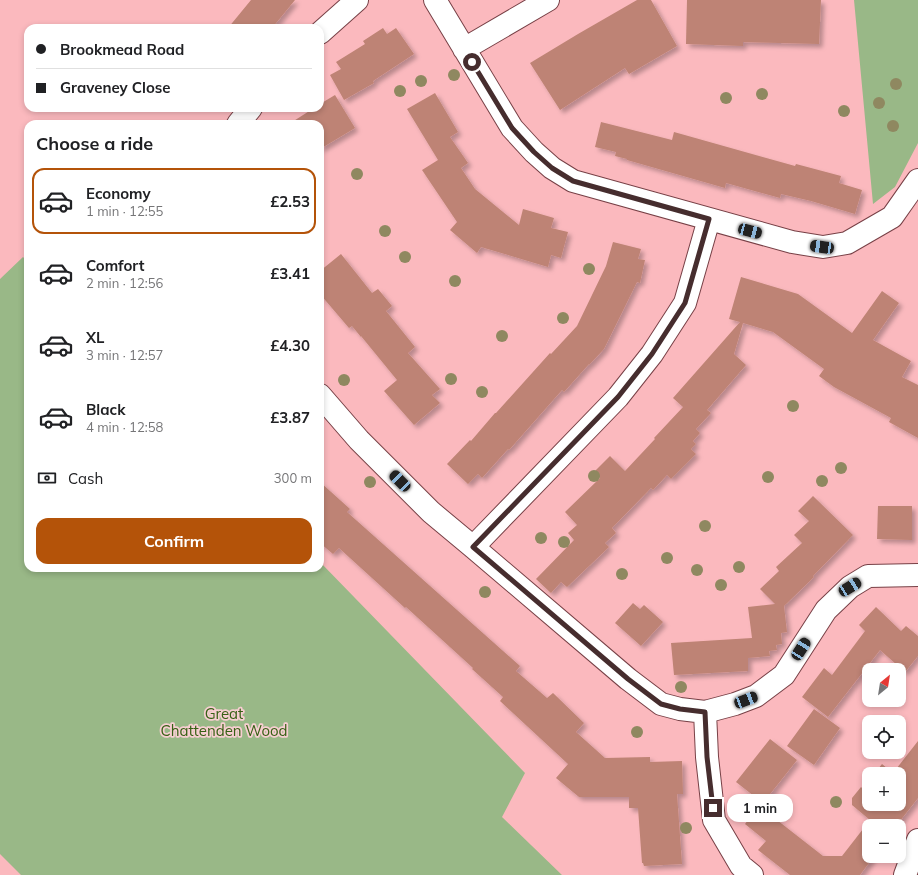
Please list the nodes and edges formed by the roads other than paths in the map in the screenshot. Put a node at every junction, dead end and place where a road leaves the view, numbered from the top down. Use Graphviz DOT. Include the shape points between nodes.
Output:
graph roads {
  1 [pos="357,0"];
  2 [pos="435,0"];
  3 [pos="548,0"];
  4 [pos="324,29"];
  5 [pos="464,49"];
  6 [pos="248,112"];
  7 [pos="241,120"];
  8 [pos="917,185"];
  9 [pos="709,219"];
  10 [pos="324,400"];
  11 [pos="473,547"];
  12 [pos="918,575"];
  13 [pos="705,712"];
  14 [pos="918,840"];
  15 [pos="752,875"];
  16 [pos="905,875"];
  1 -- 4 [label="street"];
  2 -- 5 [label="street"];
  3 -- 5 [label="street"];
  5 -- 9 [label="street" via="512,128 552,168 573,181"];
  6 -- 7 [label="street"];
  8 -- 9 [label="street" via="892,217 848,243 822,247 792,242"];
  9 -- 11 [label="street" via="685,303 652,354 618,397"];
  10 -- 11 [label="street" via="431,512"];
  11 -- 13 [label="street" via="661,704"];
  12 -- 13 [label="street" via="868,576 850,587 826,610 784,675 756,696"];
  13 -- 15 [label="street" via="714,820 741,866"];
  14 -- 16 [label="street"];
}
